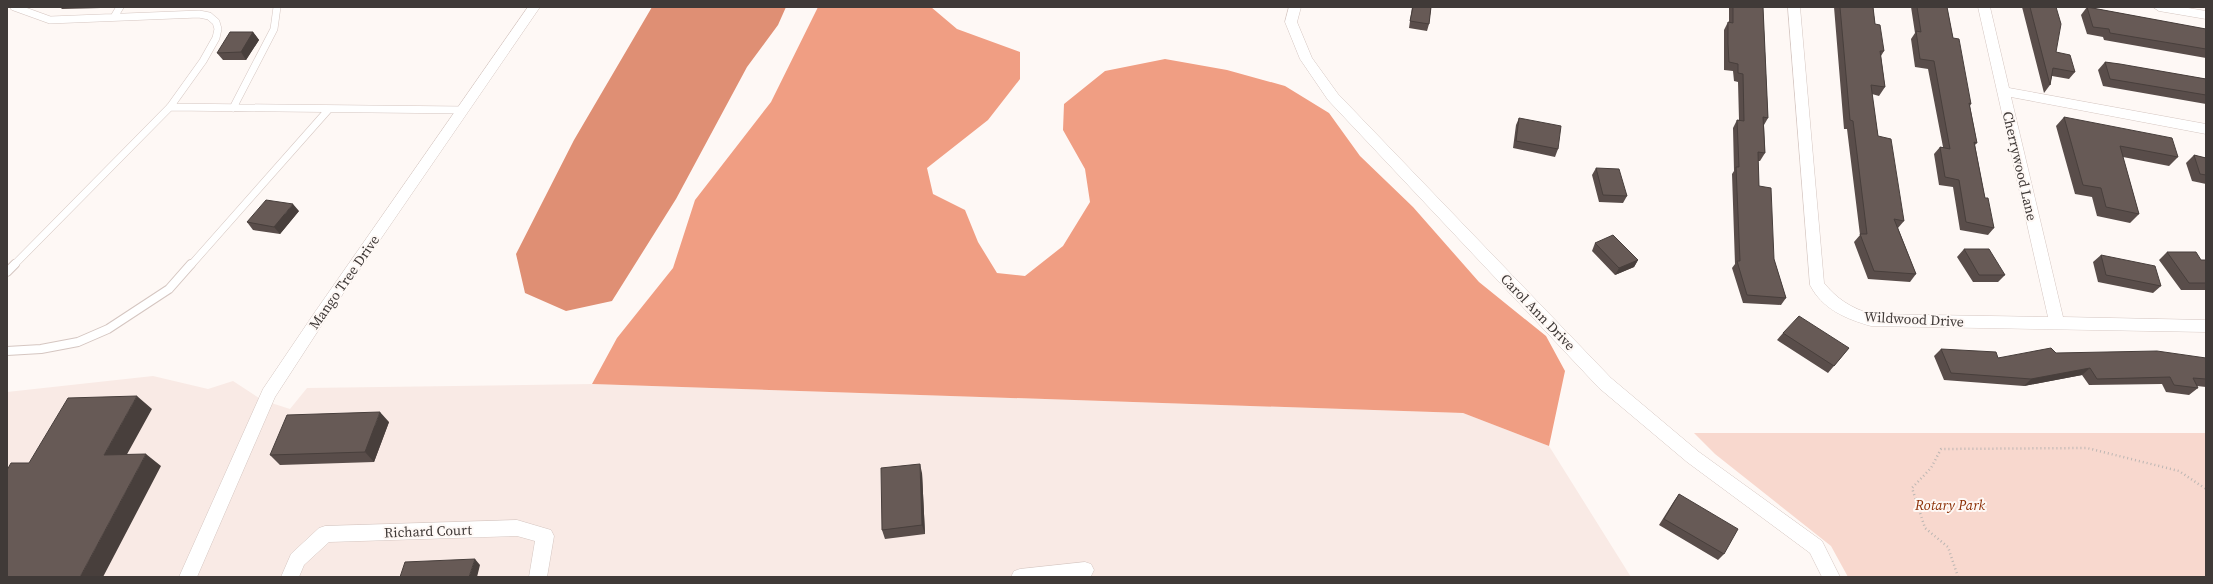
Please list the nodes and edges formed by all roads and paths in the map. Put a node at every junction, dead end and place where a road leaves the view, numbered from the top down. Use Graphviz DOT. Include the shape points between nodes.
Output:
graph roads {
  1 [pos="15,7"];
  2 [pos="120,7"];
  3 [pos="277,7"];
  4 [pos="534,7"];
  5 [pos="1295,7"];
  6 [pos="1794,7"];
  7 [pos="1984,7"];
  8 [pos="2159,7"];
  9 [pos="2206,15"];
  10 [pos="114,17"];
  11 [pos="2003,91"];
  12 [pos="170,107"];
  13 [pos="233,108"];
  14 [pos="329,109"];
  15 [pos="464,110"];
  16 [pos="2206,129"];
  17 [pos="7,272"];
  18 [pos="2057,324"];
  19 [pos="2206,326"];
  20 [pos="7,350"];
  21 [pos="2206,489"];
  22 [pos="1085,570"];
  23 [pos="188,577"];
  24 [pos="290,577"];
  25 [pos="538,577"];
  26 [pos="1020,577"];
  27 [pos="1831,577"];
  28 [pos="1958,577"];
  1 -- 10 [label="lane" via="50,20"];
  2 -- 10 [label="lane"];
  3 -- 13 [label="lane" via="274,29"];
  4 -- 15 [label="street, Mango Tree Drive"];
  5 -- 27 [label="street, Carol Ann Drive" via="1291,22 1306,59 1332,96 1605,383 1693,457 1816,547"];
  6 -- 18 [label="street, Wildwood Drive" via="1817,285 1830,302 1852,315 1871,320"];
  7 -- 11 [label="street, Cherrywood Lane"];
  8 -- 9 [label="street"];
  10 -- 12 [label="lane" via="199,14 209,16 216,22 216,38"];
  11 -- 16 [label="street"];
  11 -- 18 [label="street, Cherrywood Lane"];
  12 -- 13 [label="lane"];
  12 -- 17 [label="lane"];
  13 -- 14 [label="lane"];
  14 -- 15 [label="lane"];
  14 -- 20 [label="lane" via="169,288 108,329 78,342"];
  15 -- 23 [label="street, Mango Tree Drive" via="320,316 270,394"];
  18 -- 19 [label="street, Wildwood Drive"];
  21 -- 28 [label="path" via="2179,471 2087,448 1941,449 1931,468 1912,488 1925,528 1948,547"];
  22 -- 26 [label="street"];
  24 -- 25 [label="street, Richard Court" via="297,560 325,534 517,528 545,536"];
}
